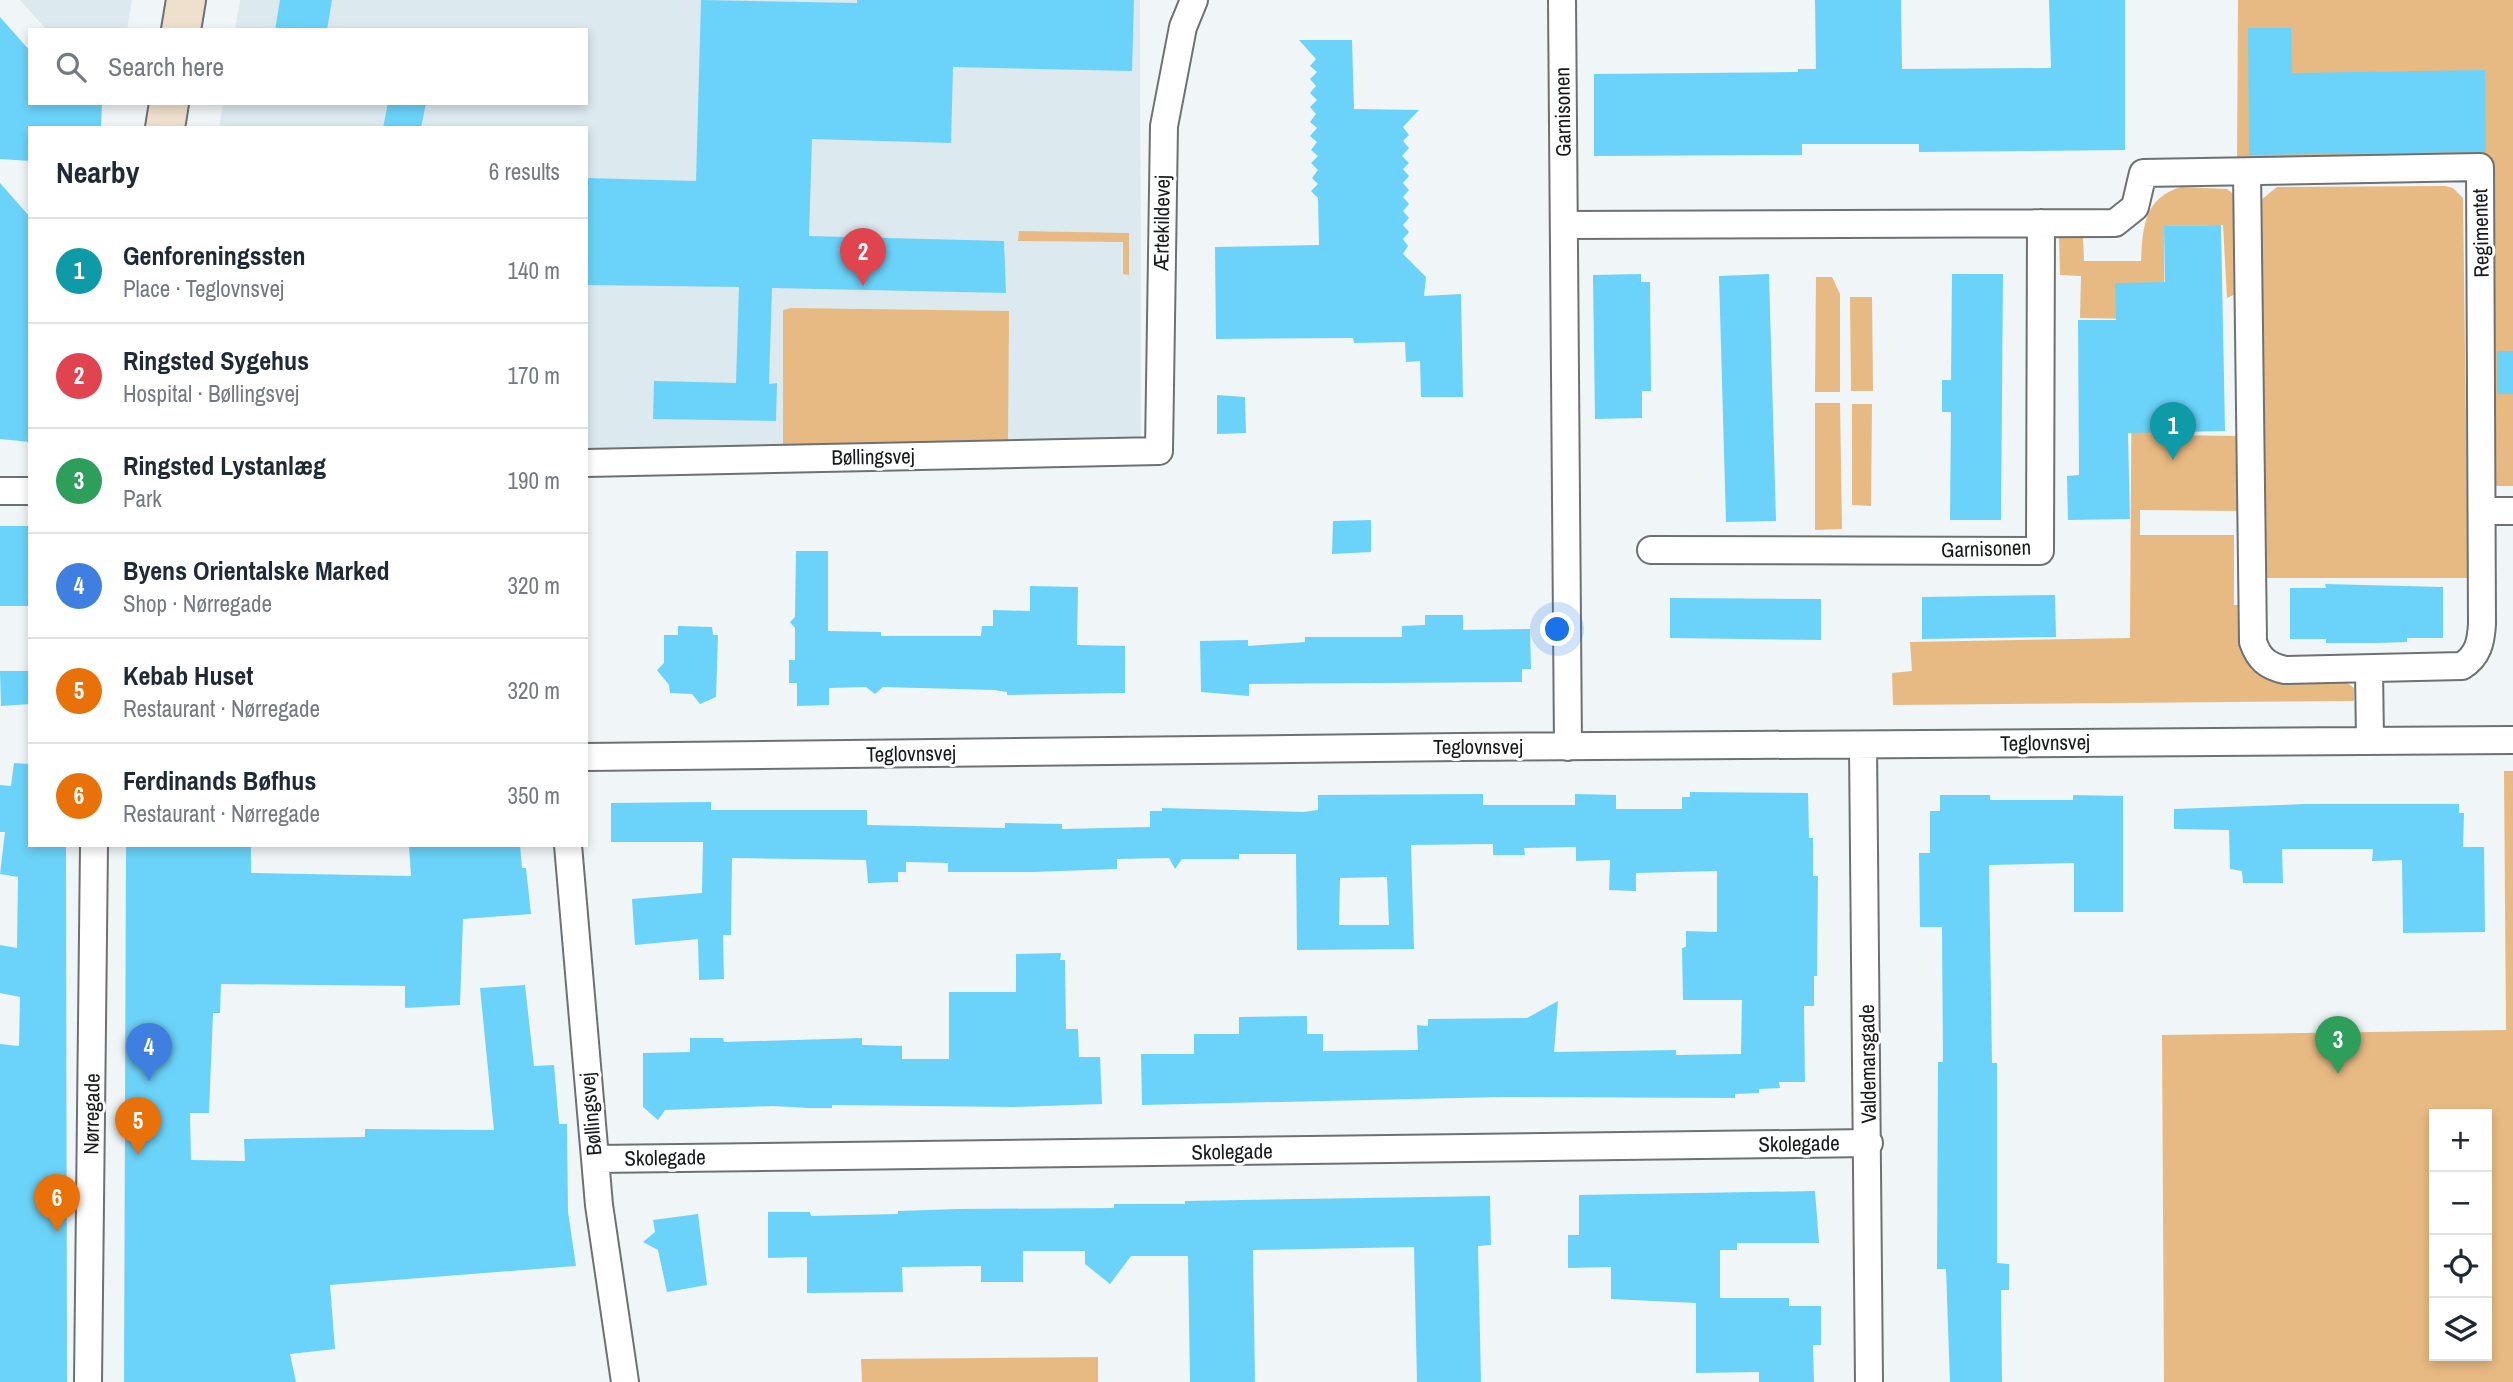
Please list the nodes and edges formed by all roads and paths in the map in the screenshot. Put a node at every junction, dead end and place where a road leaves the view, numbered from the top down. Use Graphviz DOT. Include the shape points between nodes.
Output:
graph roads {
  1 [pos="186,0"];
  2 [pos="1194,0"];
  3 [pos="1562,0"];
  4 [pos="181,28"];
  5 [pos="169,105"];
  6 [pos="165,126"];
  7 [pos="2247,173"];
  8 [pos="2041,223"];
  9 [pos="1564,225"];
  10 [pos="1159,451"];
  11 [pos="588,463"];
  12 [pos="0,491"];
  13 [pos="28,491"];
  14 [pos="2483,511"];
  15 [pos="2513,511"];
  16 [pos="1651,550"];
  17 [pos="2369,669"];
  18 [pos="2513,740"];
  19 [pos="2370,741"];
  20 [pos="1863,745"];
  21 [pos="1568,747"];
  22 [pos="588,757"];
  23 [pos="94,847"];
  24 [pos="568,847"];
  25 [pos="1869,1143"];
  26 [pos="596,1159"];
  27 [pos="88,1382"];
  28 [pos="625,1382"];
  29 [pos="1869,1382"];
  1 -- 4 [label="street"];
  2 -- 10 [label="street, Ærtekildevej" via="1183,27 1164,126"];
  3 -- 9 [label="street, Garnisonen"];
  5 -- 6 [label="street"];
  7 -- 8 [label="street, Regimentet" via="2143,173 2135,207 2115,223"];
  7 -- 14 [label="street, Regimentet" via="2480,167"];
  7 -- 17 [label="street" via="2253,642 2263,662 2272,667"];
  8 -- 9 [label="street"];
  8 -- 16 [label="street, Garnisonen" via="2040,551"];
  9 -- 21 [label="street, Garnisonen"];
  10 -- 11 [label="street, Bøllingsvej"];
  12 -- 13 [label="street"];
  14 -- 15 [label="street"];
  14 -- 17 [label="street" via="2482,636 2472,659 2462,666"];
  17 -- 19 [label="street"];
  18 -- 19 [label="street, Teglovnsvej"];
  19 -- 20 [label="street, Teglovnsvej"];
  20 -- 21 [label="street, Teglovnsvej"];
  20 -- 25 [label="street, Valdemarsgade"];
  21 -- 22 [label="street, Teglovnsvej"];
  23 -- 27 [label="street, Nørregade"];
  24 -- 26 [label="street, Bøllingsvej"];
  25 -- 26 [label="street, Skolegade"];
  25 -- 29 [label="street, Valdemarsgade"];
  26 -- 28 [label="street, Bøllingsvej"];
}
